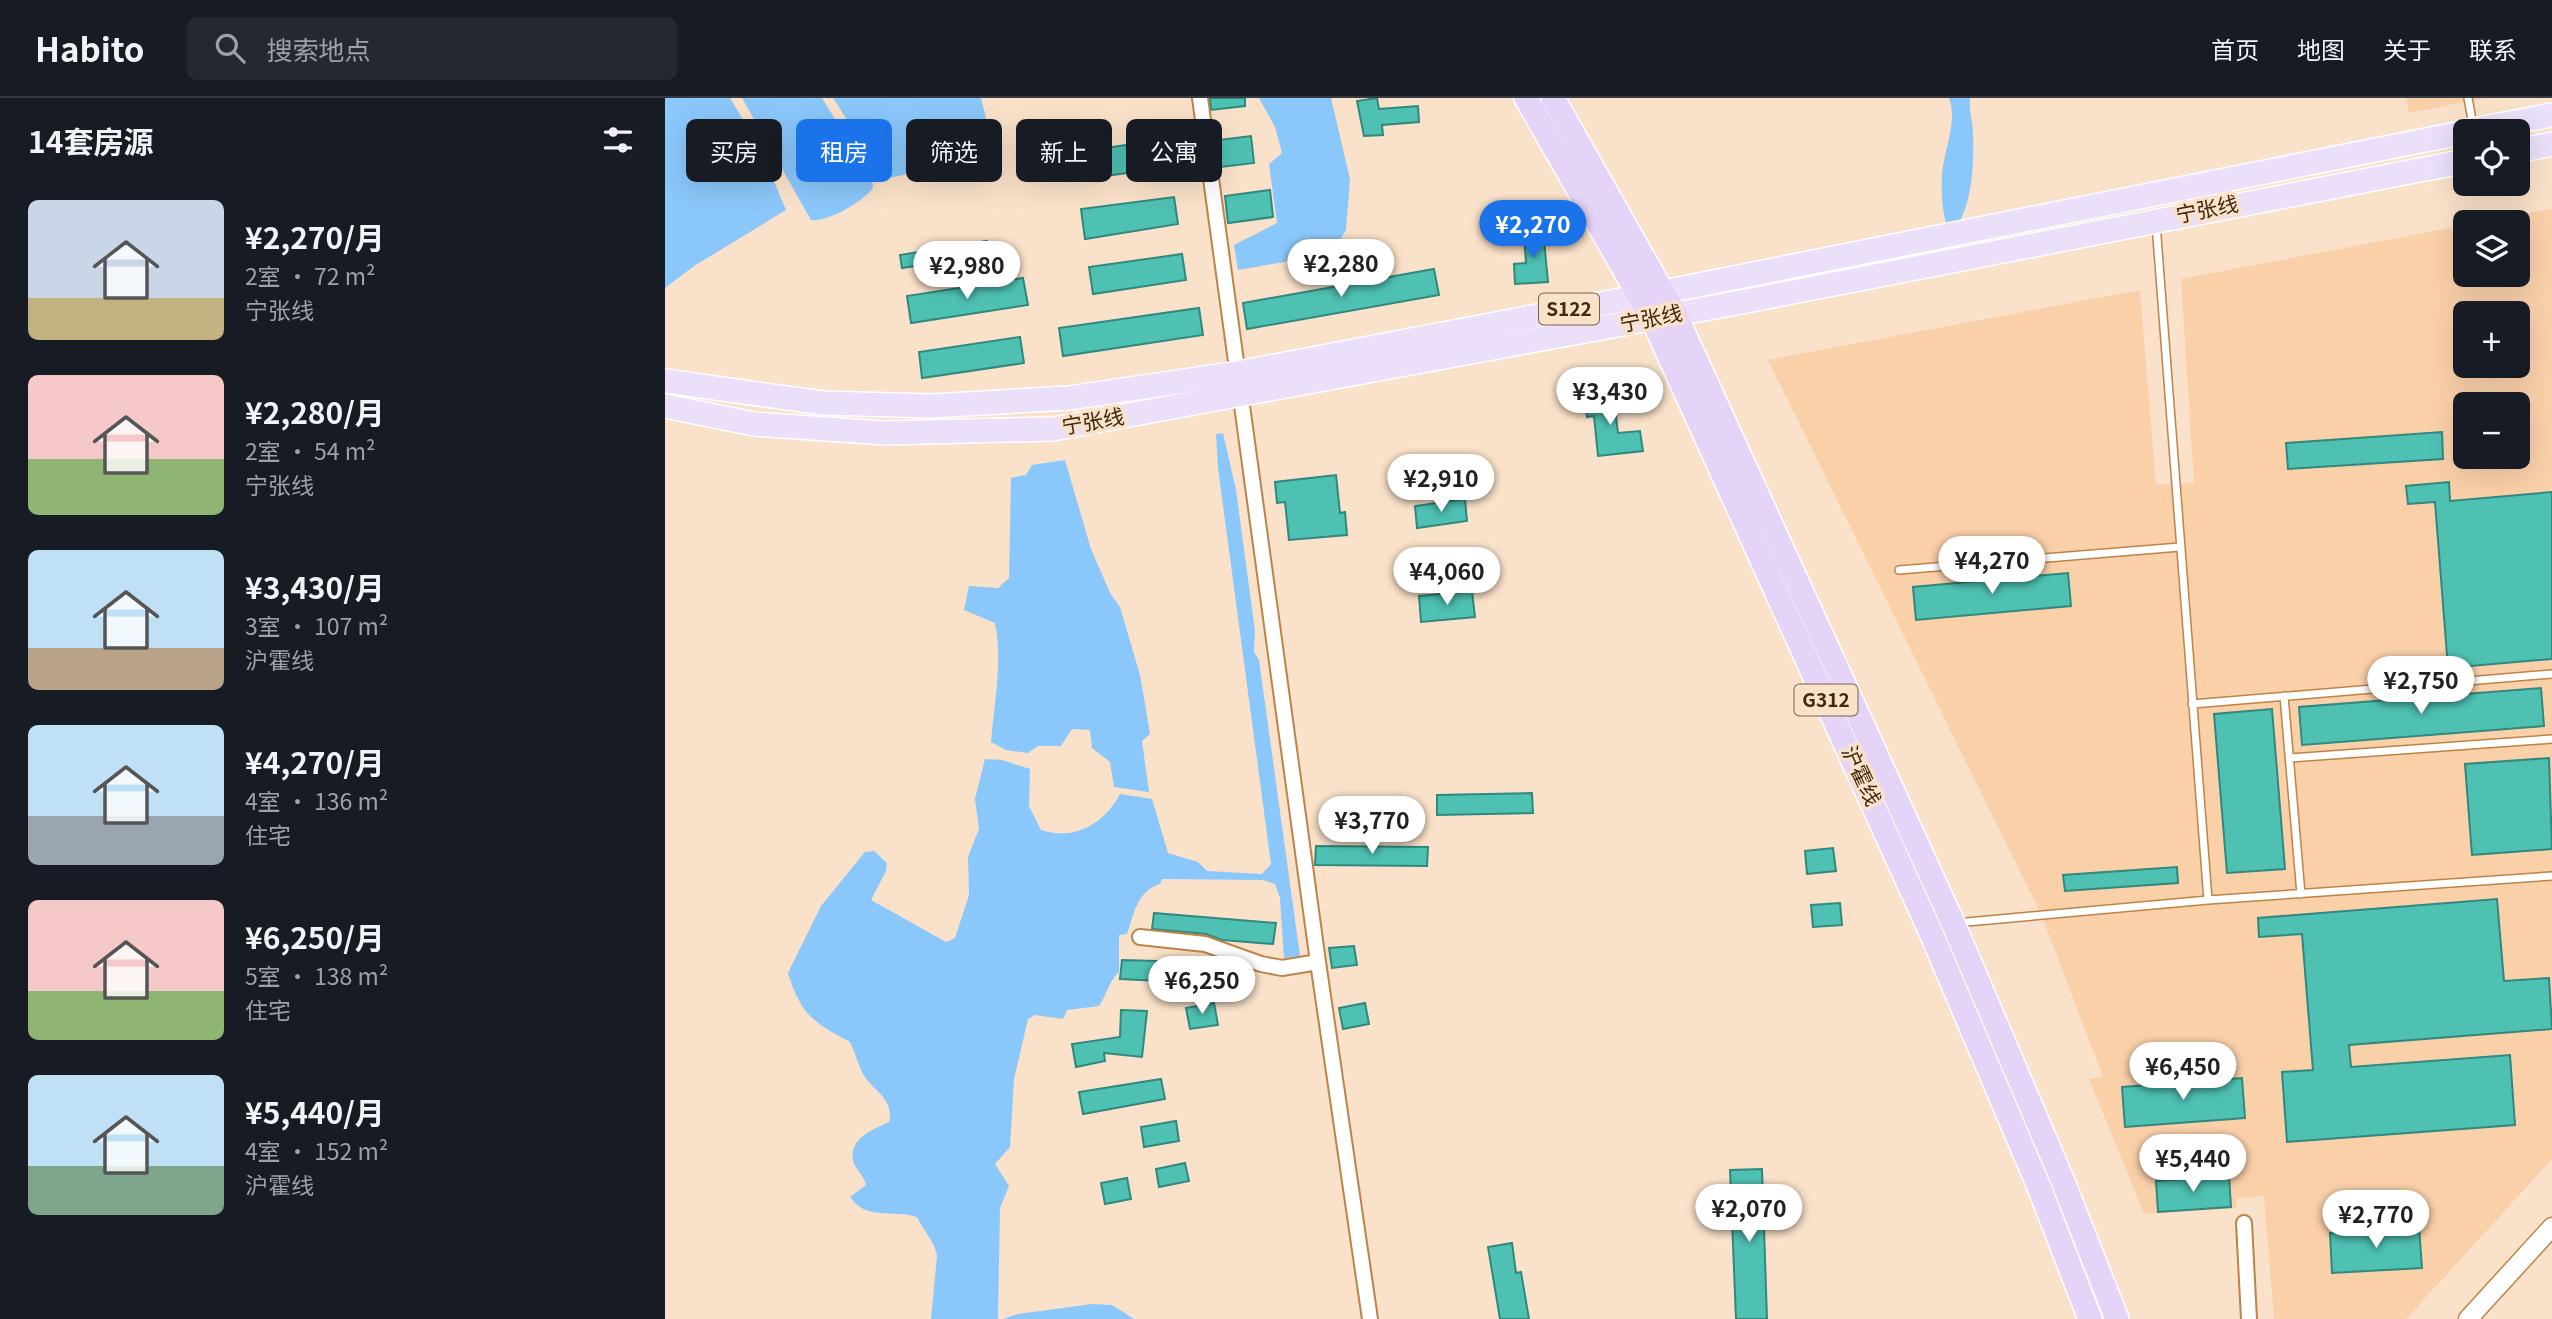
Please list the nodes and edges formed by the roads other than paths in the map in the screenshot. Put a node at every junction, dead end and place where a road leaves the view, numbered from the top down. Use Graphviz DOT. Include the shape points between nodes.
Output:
graph roads {
  1 [pos="1200,98"];
  2 [pos="1526,98"];
  3 [pos="1553,98"];
  4 [pos="2468,98"];
  5 [pos="2552,115"];
  6 [pos="2469,119"];
  7 [pos="2530,119"];
  8 [pos="2453,134"];
  9 [pos="2552,144"];
  10 [pos="2530,149"];
  11 [pos="2453,163"];
  12 [pos="2156,220"];
  13 [pos="1663,292"];
  14 [pos="1639,296"];
  15 [pos="1675,314"];
  16 [pos="1652,318"];
  17 [pos="665,381"];
  18 [pos="1240,383"];
  19 [pos="665,406"];
  20 [pos="2180,547"];
  21 [pos="1899,570"];
  22 [pos="2552,674"];
  23 [pos="2284,696"];
  24 [pos="2192,704"];
  25 [pos="2552,739"];
  26 [pos="2290,758"];
  27 [pos="2552,876"];
  28 [pos="2301,894"];
  29 [pos="2208,900"];
  30 [pos="1953,923"];
  31 [pos="1931,933"];
  32 [pos="1140,937"];
  33 [pos="1318,962"];
  34 [pos="2243,1223"];
  35 [pos="2552,1227"];
  36 [pos="1370,1319"];
  37 [pos="2090,1319"];
  38 [pos="2117,1319"];
  39 [pos="2249,1319"];
  40 [pos="2468,1319"];
  1 -- 18 [label="street"];
  2 -- 14 [label="highway, 沪霍线 / G312"];
  3 -- 13 [label="highway, 沪霍线 / G312"];
  4 -- 6 [label="lane"];
  5 -- 7 [label="main road, 宁张线 / S122"];
  8 -- 13 [label="main road, 宁张线 / S122"];
  9 -- 10 [label="main road"];
  11 -- 12 [label="main road, 宁张线 / S122"];
  12 -- 15 [label="main road, 宁张线 / S122"];
  12 -- 20 [label="lane"];
  13 -- 14 [label="main road, 宁张线 / S122"];
  13 -- 15 [label="highway, 沪霍线 / G312"];
  14 -- 16 [label="highway, 沪霍线 / G312"];
  14 -- 18 [label="main road, 宁张线 / S122"];
  15 -- 16 [label="main road, 宁张线 / S122"];
  15 -- 30 [label="highway, 沪霍线 / G312"];
  16 -- 18 [label="main road, 宁张线 / S122"];
  16 -- 31 [label="highway, 沪霍线 / G312"];
  17 -- 18 [label="main road, 宁张线 / S122" via="823,403 931,406"];
  18 -- 19 [label="main road, 宁张线 / S122" via="1053,429 884,433 754,425"];
  18 -- 33 [label="street"];
  20 -- 21 [label="lane"];
  20 -- 24 [label="lane"];
  22 -- 23 [label="lane"];
  23 -- 24 [label="lane"];
  23 -- 26 [label="lane"];
  24 -- 29 [label="lane"];
  25 -- 26 [label="lane"];
  26 -- 28 [label="lane"];
  27 -- 28 [label="lane"];
  28 -- 29 [label="lane"];
  29 -- 30 [label="lane"];
  30 -- 31 [label="highway"];
  30 -- 38 [label="highway, 沪霍线 / G312"];
  31 -- 37 [label="highway, 沪霍线 / G312"];
  32 -- 33 [label="street" via="1205,944 1282,968"];
  33 -- 36 [label="street"];
  34 -- 39 [label="street"];
  35 -- 40 [label="street"];
}
